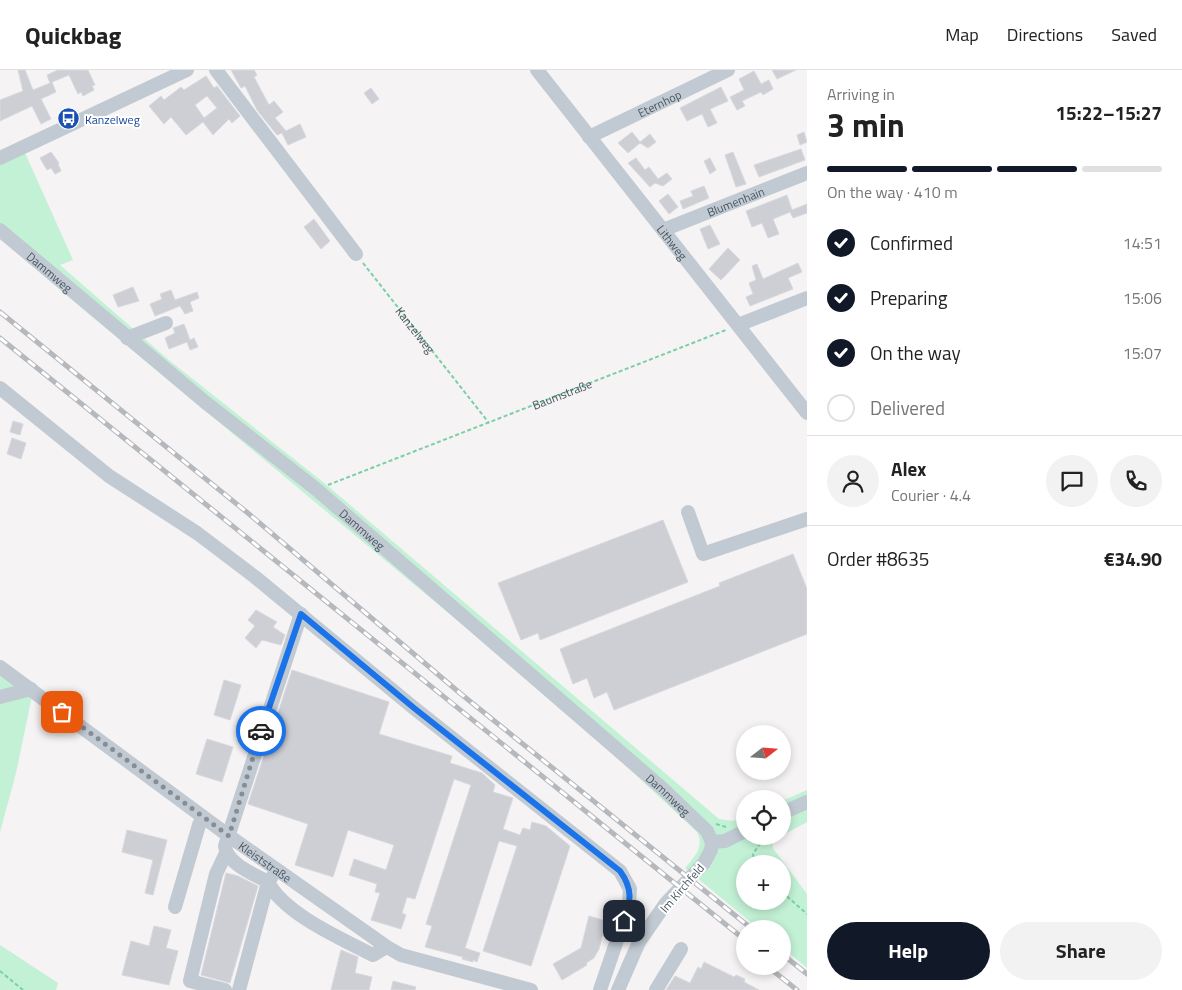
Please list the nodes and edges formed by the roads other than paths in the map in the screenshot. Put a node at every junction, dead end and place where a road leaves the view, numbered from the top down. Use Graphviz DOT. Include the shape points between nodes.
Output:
graph roads {
  1 [pos="186,70"];
  2 [pos="216,70"];
  3 [pos="537,70"];
  4 [pos="728,70"];
  5 [pos="589,137"];
  6 [pos="0,158"];
  7 [pos="807,173"];
  8 [pos="0,230"];
  9 [pos="663,230"];
  10 [pos="356,254"];
  11 [pos="807,298"];
  12 [pos="166,323"];
  13 [pos="738,326"];
  14 [pos="127,338"];
  15 [pos="0,388"];
  16 [pos="807,413"];
  17 [pos="688,512"];
  18 [pos="807,519"];
  19 [pos="301,614"];
  20 [pos="2,671"];
  21 [pos="31,689"];
  22 [pos="0,697"];
  23 [pos="807,802"];
  24 [pos="791,810"];
  25 [pos="204,818"];
  26 [pos="229,836"];
  27 [pos="736,836"];
  28 [pos="712,842"];
  29 [pos="226,853"];
  30 [pos="272,875"];
  31 [pos="175,907"];
  32 [pos="386,947"];
  33 [pos="681,949"];
  34 [pos="225,990"];
  35 [pos="239,990"];
  36 [pos="531,990"];
  37 [pos="600,990"];
  38 [pos="618,990"];
  39 [pos="656,990"];
  1 -- 6 [label="street"];
  2 -- 10 [label="street"];
  3 -- 5 [label="street, Lithweg"];
  4 -- 5 [label="street, Eternhop"];
  5 -- 9 [label="street, Lithweg"];
  7 -- 9 [label="street, Blumenhain"];
  8 -- 14 [label="street, Dammweg"];
  9 -- 13 [label="street, Lithweg"];
  11 -- 13 [label="street"];
  12 -- 14 [label="street"];
  13 -- 16 [label="street, Lithweg"];
  14 -- 28 [label="street, Dammweg" via="316,489 662,788 699,823"];
  15 -- 19 [label="street" via="109,476 197,533"];
  17 -- 18 [label="street" via="703,554"];
  19 -- 26 [label="street"];
  19 -- 37 [label="street" via="620,871 630,889 630,905"];
  20 -- 21 [label="street, Kleiststraße"];
  21 -- 22 [label="street"];
  21 -- 25 [label="street, Kleiststraße"];
  23 -- 24 [label="street"];
  25 -- 26 [label="street, Kleiststraße"];
  25 -- 31 [label="street" via="199,825"];
  26 -- 29 [label="street"];
  26 -- 30 [label="street, Kleiststraße"];
  27 -- 28 [label="street"];
  28 -- 38 [label="street, Im Kirchfeld" via="704,863 666,903 639,942"];
  29 -- 30 [label="street" via="233,860"];
  29 -- 34 [label="street" via="216,874 190,981"];
  30 -- 32 [label="street, Kleiststraße"];
  30 -- 32 [label="street" via="273,891 313,923 373,954"];
  30 -- 35 [label="street"];
  32 -- 36 [label="street, Kleiststraße" via="401,955"];
  33 -- 39 [label="street"];
}
